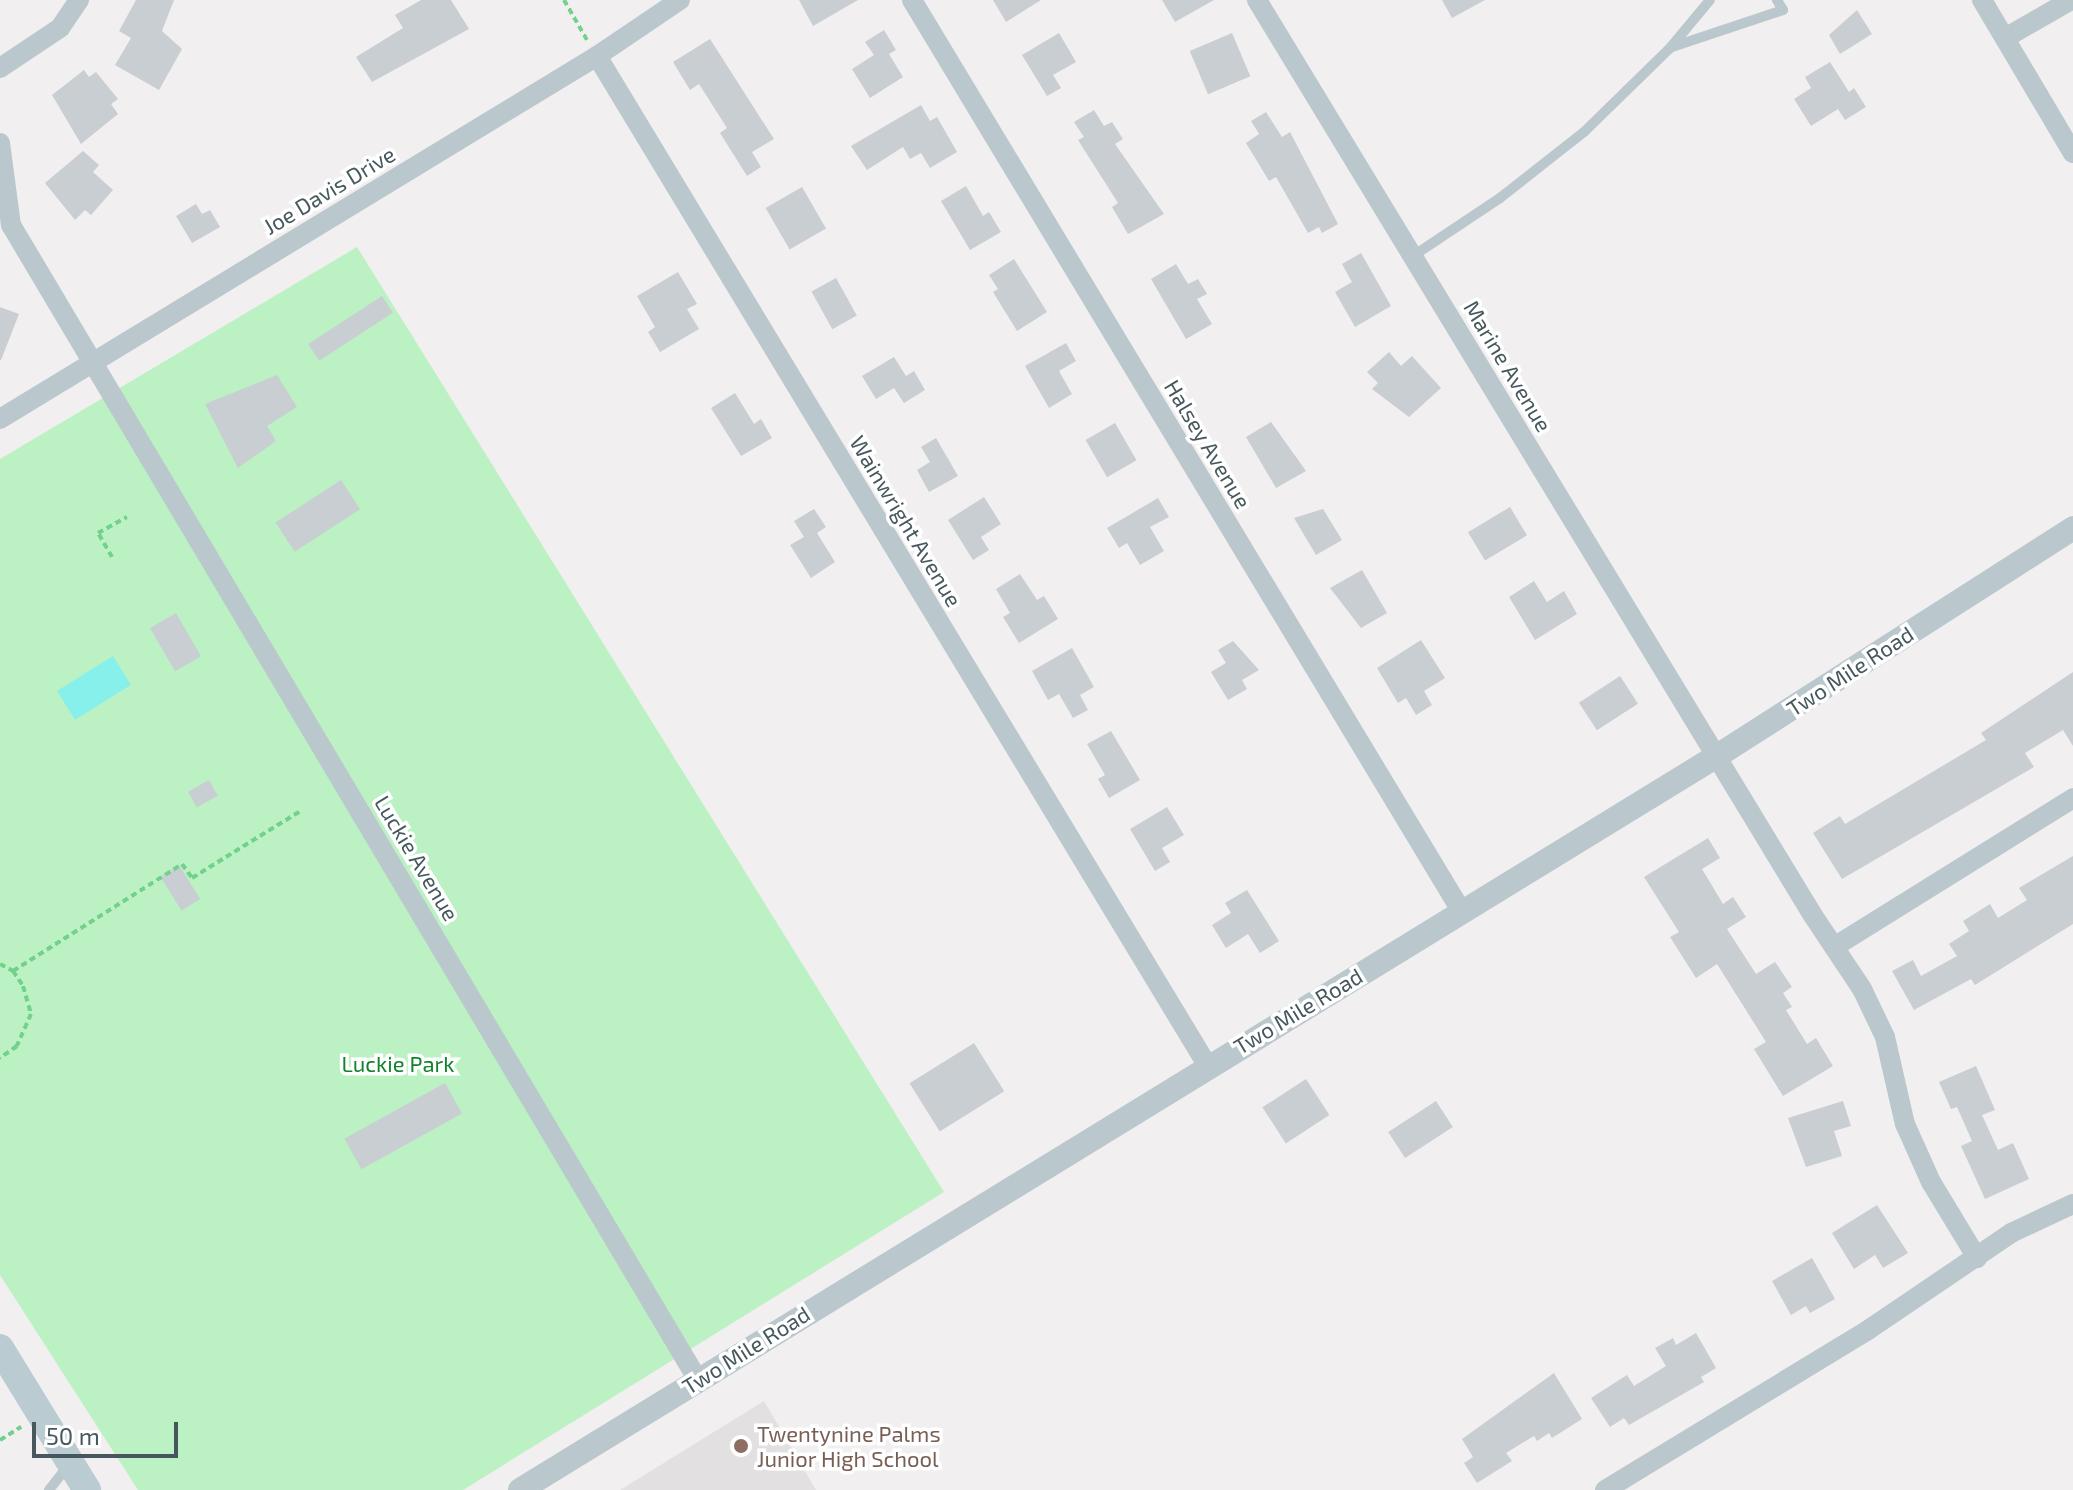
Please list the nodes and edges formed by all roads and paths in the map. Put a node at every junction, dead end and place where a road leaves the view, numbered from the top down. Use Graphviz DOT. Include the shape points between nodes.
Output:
graph roads {
  1 [pos="79,0"];
  2 [pos="564,0"];
  3 [pos="680,0"];
  4 [pos="912,0"];
  5 [pos="1257,0"];
  6 [pos="1710,0"];
  7 [pos="1777,0"];
  8 [pos="1982,0"];
  9 [pos="2071,0"];
  10 [pos="2005,38"];
  11 [pos="1670,48"];
  12 [pos="597,56"];
  13 [pos="0,68"];
  14 [pos="0,143"];
  15 [pos="2073,153"];
  16 [pos="6,227"];
  17 [pos="1413,256"];
  18 [pos="94,360"];
  19 [pos="0,419"];
  20 [pos="127,517"];
  21 [pos="2073,528"];
  22 [pos="112,557"];
  23 [pos="1717,756"];
  24 [pos="2073,798"];
  25 [pos="302,810"];
  26 [pos="1462,912"];
  27 [pos="1834,947"];
  28 [pos="0,964"];
  29 [pos="13,971"];
  30 [pos="0,1058"];
  31 [pos="1207,1065"];
  32 [pos="2073,1204"];
  33 [pos="1977,1258"];
  34 [pos="0,1348"];
  35 [pos="698,1380"];
  36 [pos="70,1463"];
  37 [pos="49,1490"];
  38 [pos="87,1490"];
  39 [pos="520,1490"];
  40 [pos="1605,1490"];
  1 -- 13 [label="street" via="60,28"];
  2 -- 12 [label="path"];
  3 -- 12 [label="street, Joe Davis Drive"];
  4 -- 26 [label="street, Halsey Avenue"];
  5 -- 17 [label="street, Marine Avenue"];
  6 -- 11 [label="lane"];
  7 -- 11 [label="lane" via="1783,10"];
  8 -- 10 [label="street"];
  9 -- 10 [label="street"];
  10 -- 15 [label="street"];
  11 -- 17 [label="lane" via="1584,132 1500,198"];
  12 -- 18 [label="street, Joe Davis Drive"];
  12 -- 31 [label="street, Wainwright Avenue"];
  14 -- 16 [label="street"];
  16 -- 18 [label="street, Luckie Avenue"];
  17 -- 23 [label="street, Marine Avenue"];
  18 -- 19 [label="street, Joe Davis Drive"];
  18 -- 35 [label="street, Luckie Avenue"];
  20 -- 22 [label="path" via="98,533"];
  21 -- 23 [label="street, Two Mile Road"];
  23 -- 26 [label="street, Two Mile Road"];
  23 -- 27 [label="street, Marine Avenue"];
  24 -- 27 [label="street"];
  25 -- 29 [label="path" via="192,878 182,864"];
  26 -- 31 [label="street, Two Mile Road"];
  27 -- 33 [label="street, Marine Avenue" via="1885,1037 1905,1124 1931,1182"];
  28 -- 29 [label="path"];
  29 -- 30 [label="path" via="29,998 31,1014 17,1046"];
  31 -- 35 [label="street, Two Mile Road"];
  32 -- 33 [label="street" via="2021,1227"];
  33 -- 40 [label="street"];
  34 -- 36 [label="main road"];
  35 -- 39 [label="street, Two Mile Road"];
  36 -- 37 [label="lane"];
  36 -- 38 [label="main road"];
}
